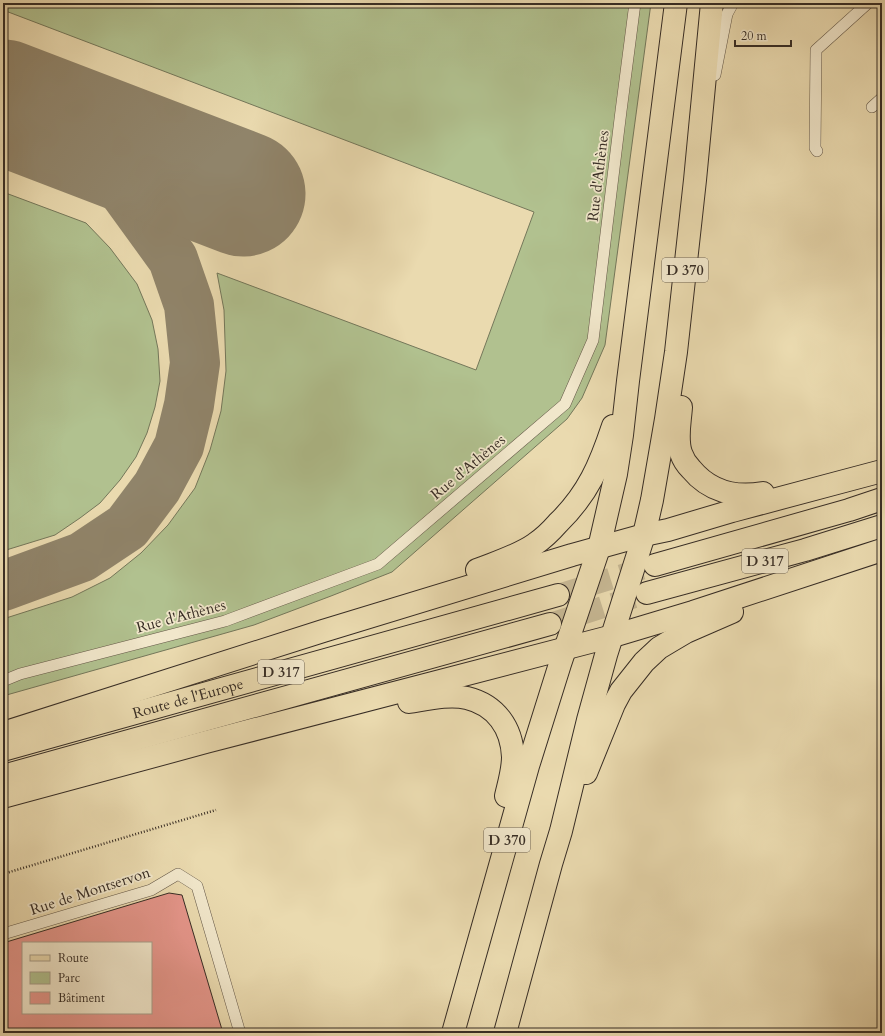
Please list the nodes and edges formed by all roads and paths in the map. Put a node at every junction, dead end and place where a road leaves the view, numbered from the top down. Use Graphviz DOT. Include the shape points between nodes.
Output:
graph roads {
  1 [pos="635,3"];
  2 [pos="676,3"];
  3 [pos="712,3"];
  4 [pos="733,3"];
  5 [pos="868,3"];
  6 [pos="882,98"];
  7 [pos="872,107"];
  8 [pos="817,151"];
  9 [pos="695,177"];
  10 [pos="628,381"];
  11 [pos="882,470"];
  12 [pos="882,499"];
  13 [pos="882,526"];
  14 [pos="644,535"];
  15 [pos="599,548"];
  16 [pos="878,551"];
  17 [pos="655,565"];
  18 [pos="647,593"];
  19 [pos="558,595"];
  20 [pos="550,624"];
  21 [pos="324,631"];
  22 [pos="612,636"];
  23 [pos="565,648"];
  24 [pos="3,681"];
  25 [pos="297,719"];
  26 [pos="3,733"];
  27 [pos="3,750"];
  28 [pos="3,776"];
  29 [pos="3,797"];
  30 [pos="216,810"];
  31 [pos="561,831"];
  32 [pos="3,874"];
  33 [pos="3,934"];
  34 [pos="454,1029"];
  35 [pos="240,1033"];
  36 [pos="505,1033"];
  1 -- 24 [label="lane, Rue d'Athènes" via="593,340 565,404 378,564 225,621 20,674"];
  2 -- 10 [label="main road, D 370"];
  3 -- 9 [label="main road, D 370"];
  4 -- 9 [label="lane" via="727,14"];
  5 -- 8 [label="lane" via="816,50"];
  6 -- 7 [label="lane"];
  9 -- 11 [label="main road" via="679,440 681,453 688,466 704,483 735,494 755,494"];
  9 -- 14 [label="main road, D 370" via="669,404"];
  10 -- 15 [label="main road, D 370" via="616,474"];
  10 -- 21 [label="main road" via="594,476 578,502 545,536 517,554"];
  11 -- 14 [label="main road"];
  12 -- 17 [label="main road, D 317"];
  13 -- 18 [label="main road, D 317"];
  14 -- 15 [label="main road"];
  14 -- 22 [label="main road, D 370"];
  15 -- 21 [label="main road" via="572,554"];
  15 -- 23 [label="main road, D 370"];
  16 -- 22 [label="main road"];
  16 -- 31 [label="main road" via="686,632 659,648 632,676 614,704"];
  19 -- 27 [label="main road, Route de l'Europe / D 317"];
  20 -- 28 [label="main road, Route de l'Europe / D 317"];
  21 -- 26 [label="main road"];
  22 -- 23 [label="main road"];
  22 -- 31 [label="main road, D 370"];
  23 -- 25 [label="main road"];
  23 -- 34 [label="main road, D 370" via="526,774"];
  25 -- 29 [label="main road"];
  25 -- 34 [label="main road" via="455,697 467,698 488,707 506,726 512,742 512,770"];
  30 -- 32 [label="path"];
  31 -- 36 [label="main road, D 370"];
  33 -- 35 [label="lane, Rue de Montservon" via="151,890 178,874 197,886"];
}
